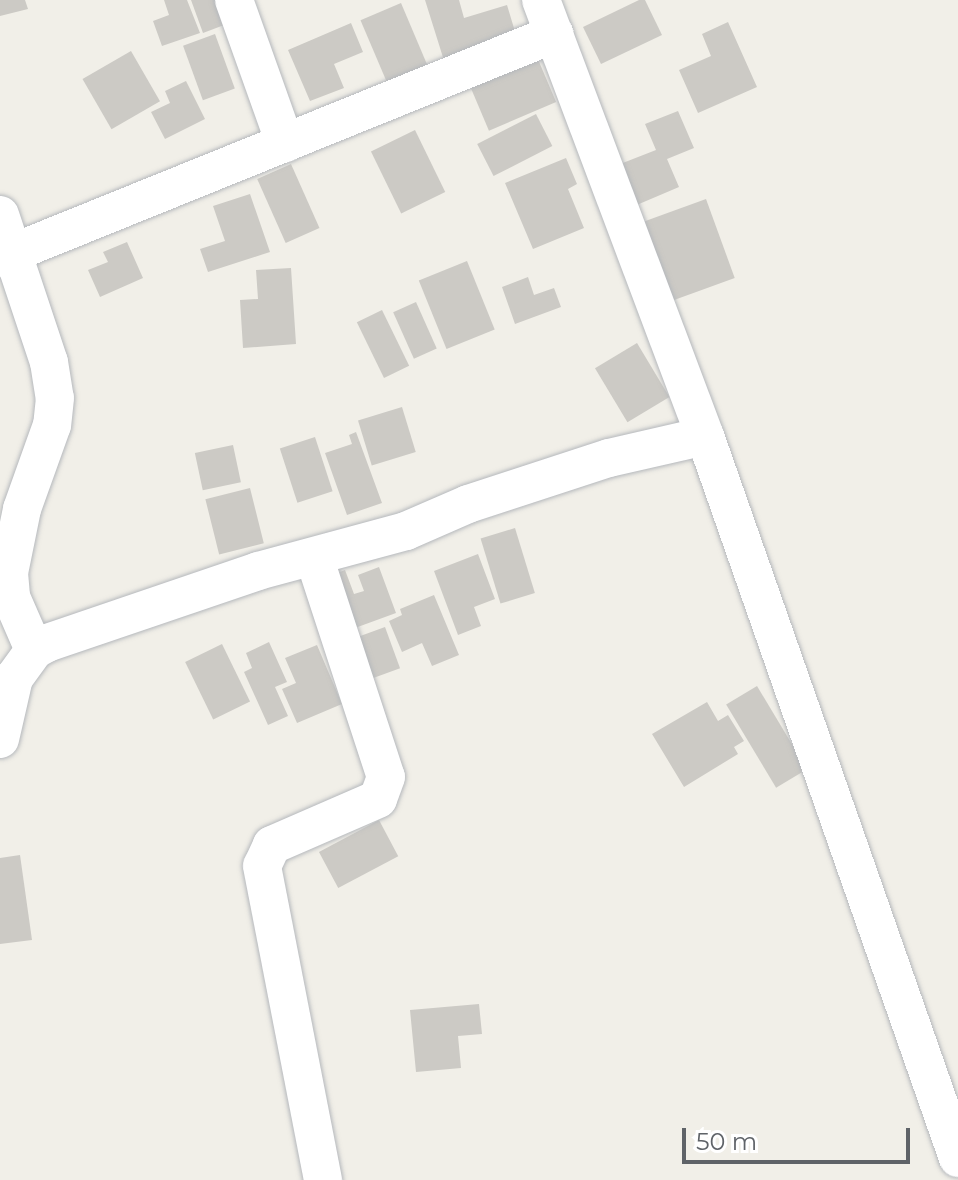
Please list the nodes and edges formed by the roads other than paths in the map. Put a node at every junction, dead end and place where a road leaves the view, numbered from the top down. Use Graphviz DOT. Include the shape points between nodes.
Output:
graph roads {
  1 [pos="234,0"];
  2 [pos="548,17"];
  3 [pos="285,143"];
  4 [pos="0,215"];
  5 [pos="7,255"];
  6 [pos="705,436"];
  7 [pos="314,557"];
  8 [pos="34,650"];
  9 [pos="0,737"];
  10 [pos="958,1158"];
  11 [pos="323,1180"];
  1 -- 3 [label="street"];
  2 -- 3 [label="street"];
  2 -- 6 [label="street"];
  3 -- 5 [label="street"];
  4 -- 5 [label="street"];
  5 -- 8 [label="street" via="55,398 9,573 11,597"];
  6 -- 7 [label="street" via="609,458 468,504 406,531"];
  6 -- 10 [label="street"];
  7 -- 8 [label="street" via="107,619"];
  7 -- 11 [label="street" via="386,777 378,799 272,845 264,856"];
  8 -- 9 [label="street" via="14,678"];
}
